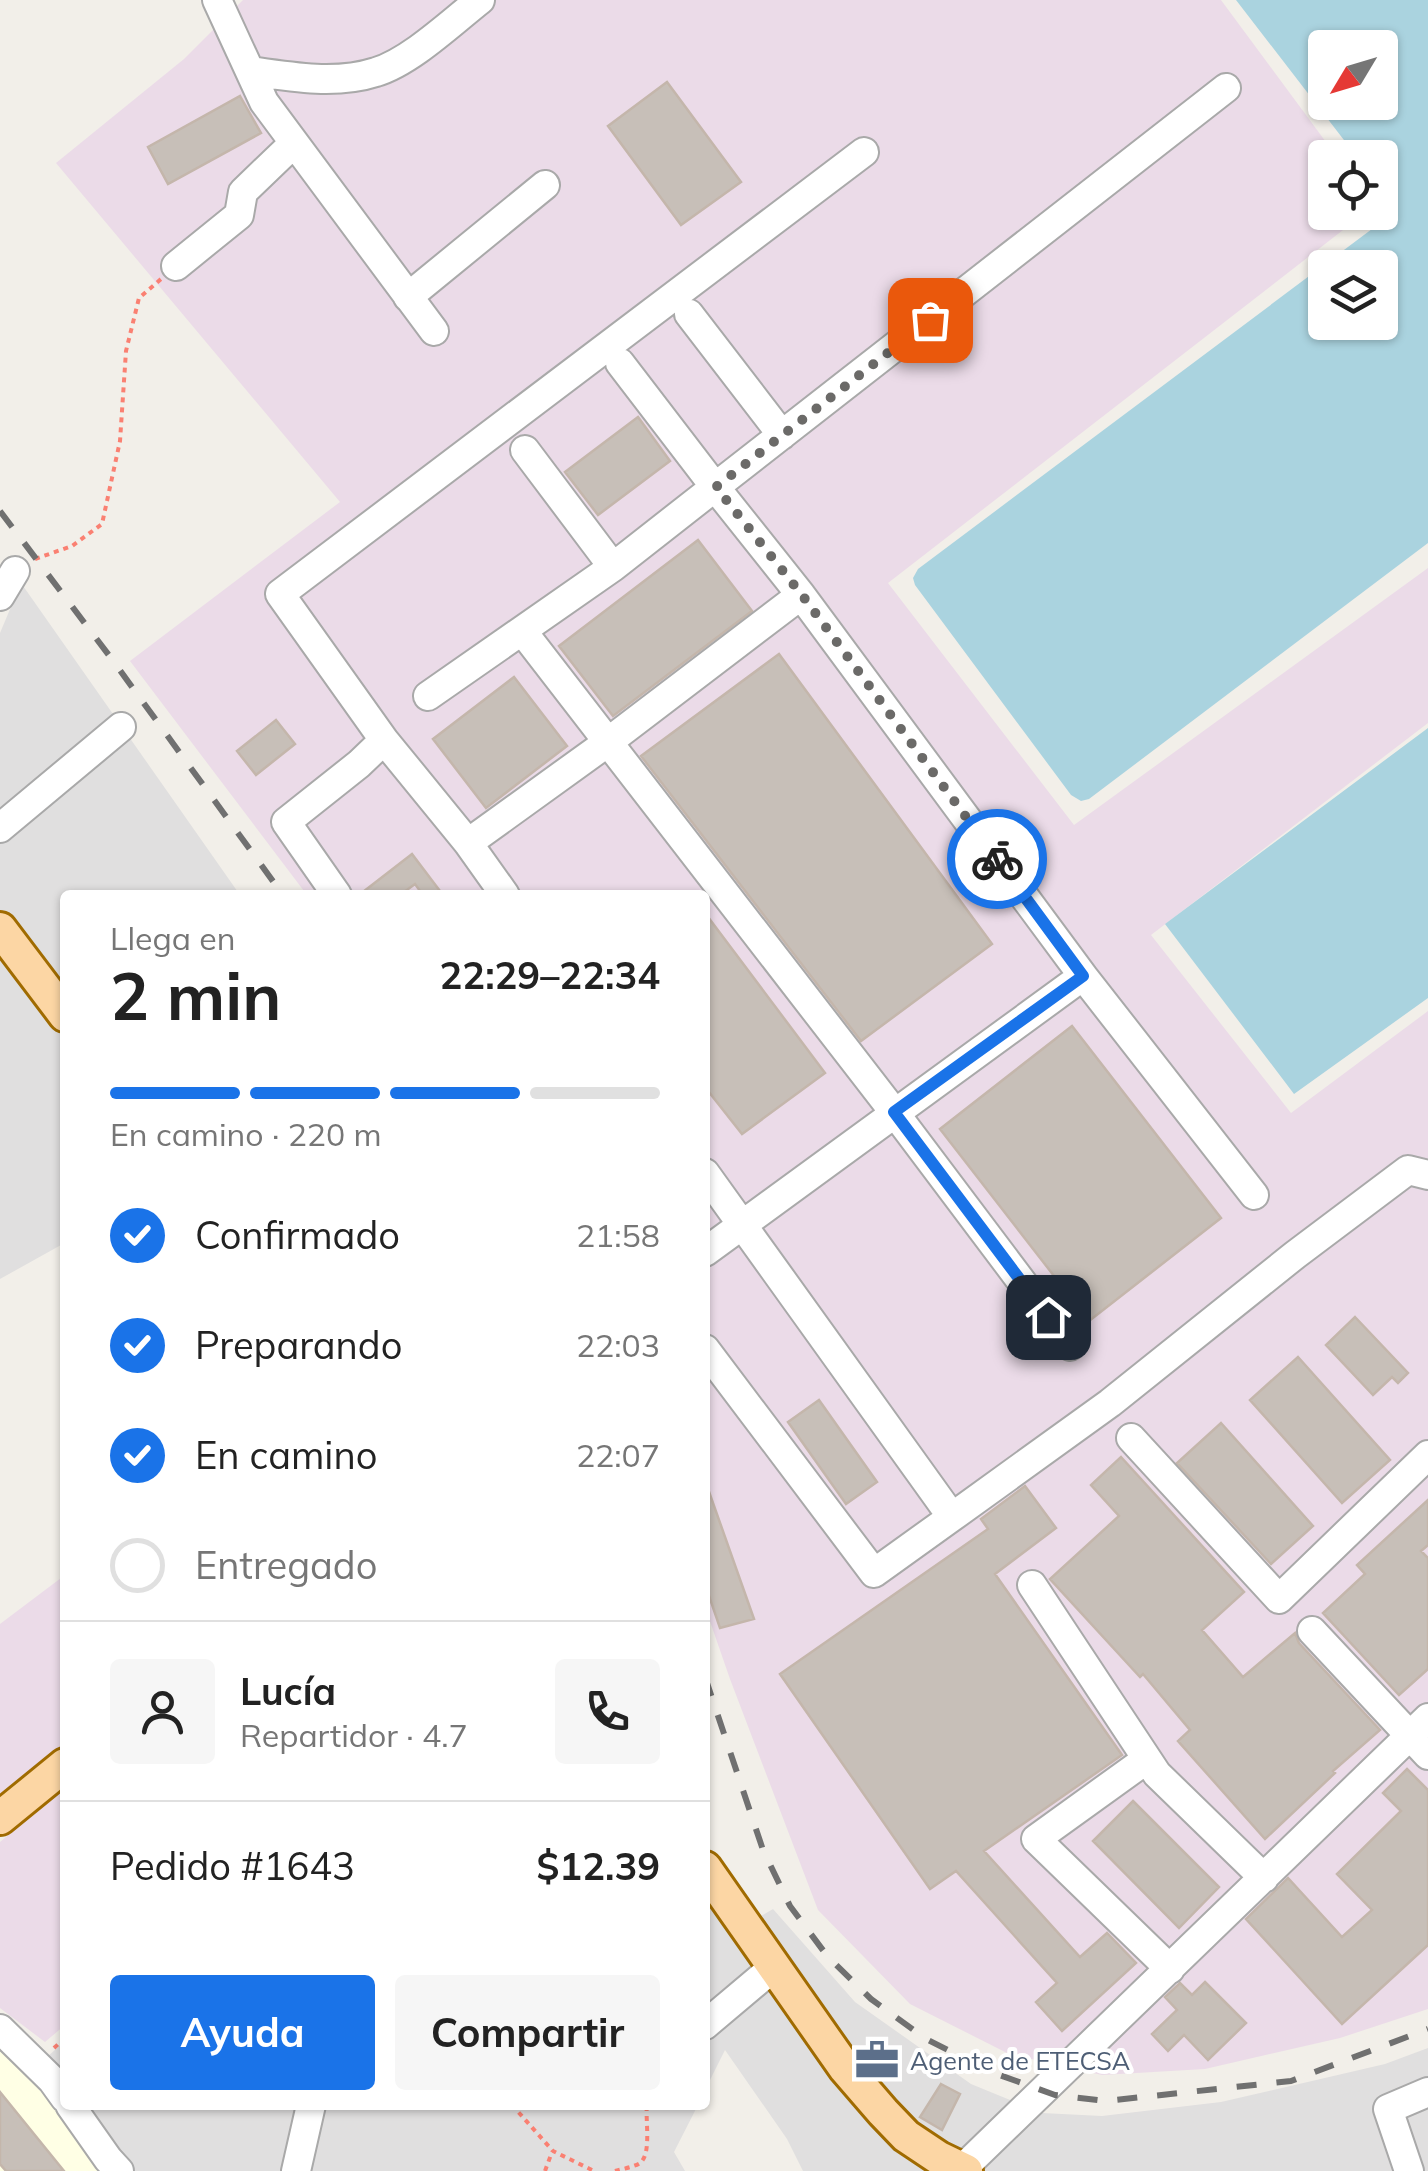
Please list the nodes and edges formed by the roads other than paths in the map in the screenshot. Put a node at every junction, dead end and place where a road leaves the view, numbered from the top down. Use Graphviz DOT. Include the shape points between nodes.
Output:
graph roads {
  1 [pos="217,0"];
  2 [pos="480,0"];
  3 [pos="250,71"];
  4 [pos="1226,88"];
  5 [pos="294,143"];
  6 [pos="864,152"];
  7 [pos="545,185"];
  8 [pos="176,266"];
  9 [pos="408,297"];
  10 [pos="689,314"];
  11 [pos="434,331"];
  12 [pos="620,363"];
  13 [pos="782,435"];
  14 [pos="525,450"];
  15 [pos="716,487"];
  16 [pos="613,567"];
  17 [pos="15,571"];
  18 [pos="802,595"];
  19 [pos="0,596"];
  20 [pos="523,632"];
  21 [pos="428,696"];
  22 [pos="121,727"];
  23 [pos="384,740"];
  24 [pos="608,742"];
  25 [pos="0,828"];
  26 [pos="468,843"];
  27 [pos="334,890"];
  28 [pos="501,890"];
  29 [pos="0,929"];
  30 [pos="1083,976"];
  31 [pos="60,1007"];
  32 [pos="894,1112"];
  33 [pos="1428,1175"];
  34 [pos="710,1180"];
  35 [pos="1254,1195"];
  36 [pos="743,1225"];
  37 [pos="710,1248"];
  38 [pos="1070,1346"];
  39 [pos="710,1356"];
  40 [pos="1131,1438"];
  41 [pos="1428,1455"];
  42 [pos="952,1517"];
  43 [pos="1032,1585"];
  44 [pos="1312,1631"];
  45 [pos="1422,1736"];
  46 [pos="1147,1759"];
  47 [pos="60,1769"];
  48 [pos="0,1818"];
  49 [pos="710,1875"];
  50 [pos="1264,1878"];
  51 [pos="775,1966"];
  52 [pos="1170,1969"];
  53 [pos="710,2021"];
  54 [pos="0,2029"];
  55 [pos="60,2091"];
  56 [pos="1428,2092"];
  57 [pos="74,2110"];
  58 [pos="311,2110"];
  59 [pos="964,2170"];
  60 [pos="119,2171"];
  61 [pos="296,2171"];
  62 [pos="1409,2171"];
  1 -- 3 [label="street"];
  2 -- 3 [label="street" via="376,72 343,79"];
  3 -- 5 [label="street"];
  4 -- 13 [label="street"];
  5 -- 8 [label="street" via="243,192 239,215"];
  5 -- 9 [label="street"];
  6 -- 23 [label="street" via="280,594"];
  7 -- 9 [label="street"];
  9 -- 11 [label="street"];
  10 -- 13 [label="street"];
  12 -- 15 [label="street"];
  13 -- 15 [label="street"];
  14 -- 16 [label="street"];
  15 -- 16 [label="street"];
  15 -- 18 [label="street"];
  16 -- 20 [label="street"];
  17 -- 19 [label="street"];
  18 -- 24 [label="street"];
  18 -- 30 [label="street"];
  20 -- 21 [label="street"];
  20 -- 24 [label="street"];
  22 -- 25 [label="street"];
  23 -- 26 [label="street"];
  23 -- 27 [label="street" via="286,822"];
  24 -- 26 [label="street"];
  24 -- 32 [label="street"];
  26 -- 28 [label="street"];
  29 -- 31 [label="main road"];
  30 -- 32 [label="street"];
  30 -- 35 [label="street"];
  32 -- 36 [label="street"];
  32 -- 38 [label="street"];
  33 -- 42 [label="street" via="1408,1170"];
  34 -- 36 [label="street"];
  36 -- 37 [label="street"];
  36 -- 42 [label="street"];
  39 -- 42 [label="street" via="874,1574"];
  40 -- 41 [label="street" via="1279,1599"];
  43 -- 46 [label="street"];
  44 -- 45 [label="street"];
  45 -- 50 [label="street"];
  46 -- 50 [label="street"];
  46 -- 52 [label="street" via="1036,1839"];
  47 -- 48 [label="main road"];
  49 -- 51 [label="main road"];
  50 -- 52 [label="street"];
  51 -- 53 [label="street"];
  51 -- 59 [label="main road" via="882,2112 906,2136"];
  52 -- 59 [label="street"];
  54 -- 55 [label="street"];
  56 -- 62 [label="street" via="1388,2110"];
  57 -- 60 [label="street"];
  58 -- 61 [label="street"];
}
